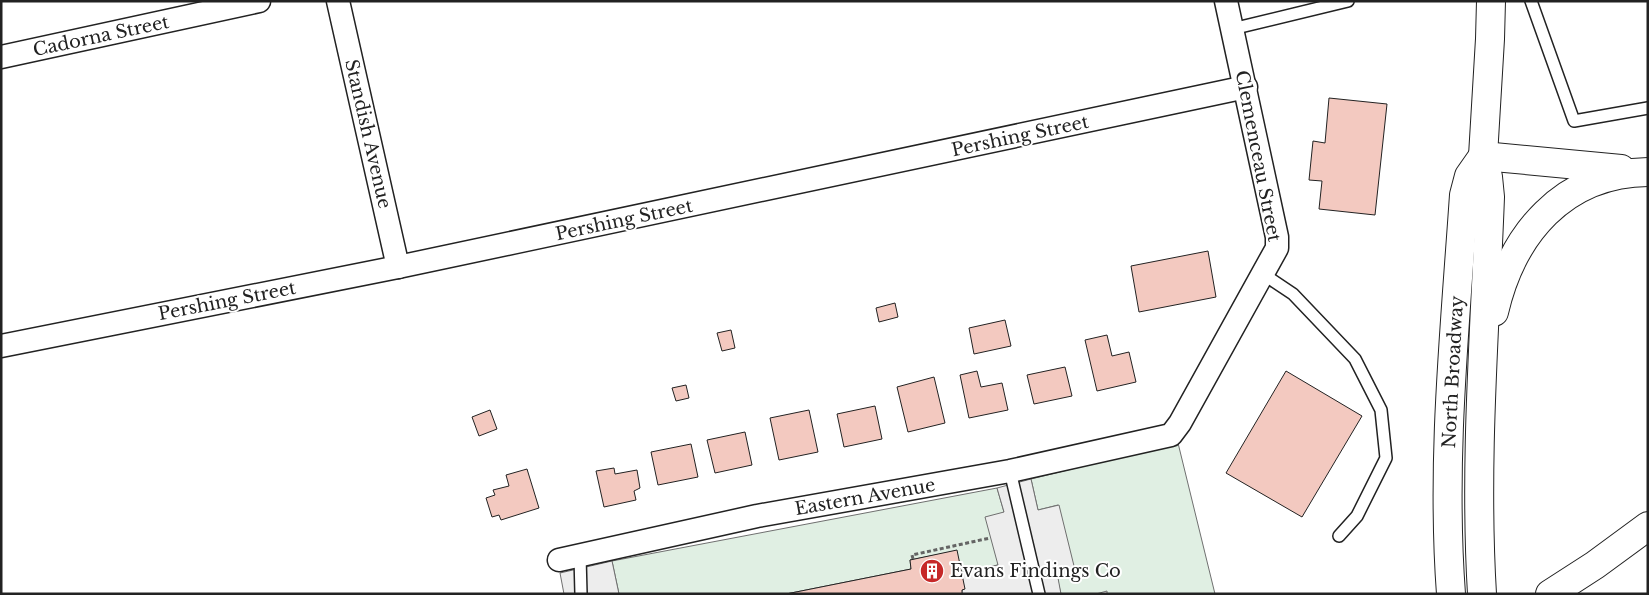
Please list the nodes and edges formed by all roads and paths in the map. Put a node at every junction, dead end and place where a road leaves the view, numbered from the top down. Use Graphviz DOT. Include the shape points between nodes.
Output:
graph roads {
  1 [pos="259,1"];
  2 [pos="338,1"];
  3 [pos="1226,1"];
  4 [pos="1348,1"];
  5 [pos="1491,1"];
  6 [pos="1530,1"];
  7 [pos="1232,29"];
  8 [pos="1,57"];
  9 [pos="1246,87"];
  10 [pos="1648,108"];
  11 [pos="1483,156"];
  12 [pos="1648,172"];
  13 [pos="398,267"];
  14 [pos="1263,274"];
  15 [pos="1,346"];
  16 [pos="1482,378"];
  17 [pos="1171,435"];
  18 [pos="1010,470"];
  19 [pos="1648,526"];
  20 [pos="1339,536"];
  21 [pos="990,538"];
  22 [pos="569,558"];
  23 [pos="913,559"];
  24 [pos="1482,584"];
  25 [pos="1451,590"];
  26 [pos="580,594"];
  27 [pos="1039,594"];
  28 [pos="1550,594"];
  1 -- 8 [label="street, Cadorna Street"];
  2 -- 13 [label="street, Standish Avenue"];
  3 -- 7 [label="street, Clemenceau Street"];
  4 -- 7 [label="lane"];
  5 -- 11 [label="main road, North Broadway"];
  6 -- 10 [label="lane" via="1574,121"];
  7 -- 9 [label="street, Clemenceau Street"];
  9 -- 13 [label="street, Pershing Street"];
  9 -- 14 [label="street, Clemenceau Street" via="1277,237 1277,248"];
  11 -- 12 [label="main road"];
  11 -- 16 [label="main road, North Broadway" via="1490,197"];
  11 -- 25 [label="main road, North Broadway" via="1469,176 1463,205 1449,429"];
  12 -- 16 [label="main road" via="1616,174 1595,180 1559,201 1543,215 1519,248 1502,286 1490,329"];
  13 -- 15 [label="street, Pershing Street"];
  14 -- 17 [label="street, Clemenceau Street"];
  14 -- 20 [label="lane" via="1293,294 1355,359 1381,410 1386,458 1358,516"];
  16 -- 24 [label="main road, North Broadway" via="1479,486"];
  17 -- 18 [label="street, Eastern Avenue"];
  18 -- 22 [label="street, Eastern Avenue" via="757,516"];
  18 -- 27 [label="lane"];
  19 -- 28 [label="main road"];
  21 -- 23 [label="path" via="912,555"];
  22 -- 26 [label="lane"];
}
